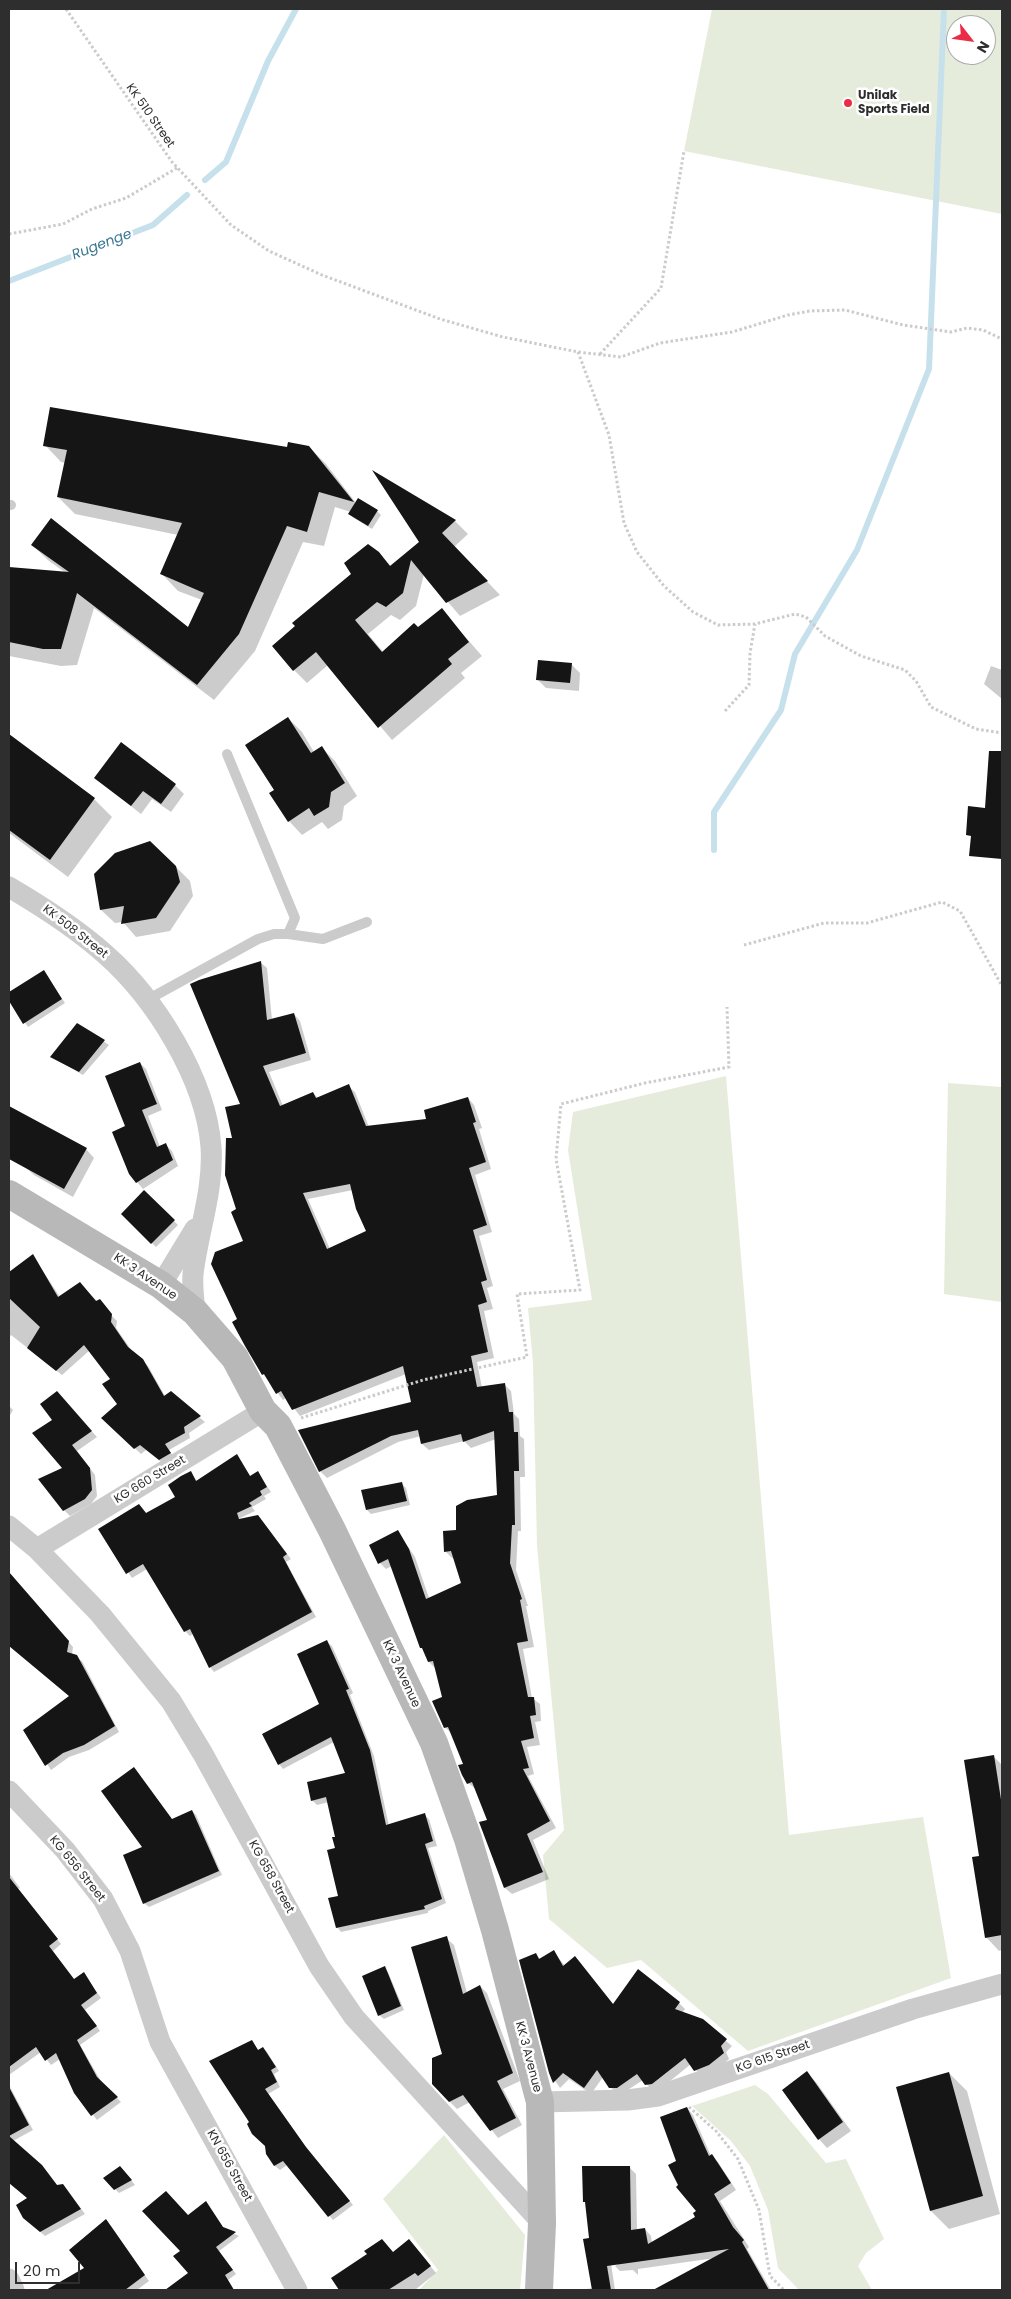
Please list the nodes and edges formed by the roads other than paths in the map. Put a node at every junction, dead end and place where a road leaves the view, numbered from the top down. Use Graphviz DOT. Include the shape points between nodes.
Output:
graph roads {
  1 [pos="227,754"];
  2 [pos="9,887"];
  3 [pos="367,922"];
  4 [pos="288,934"];
  5 [pos="147,1000"];
  6 [pos="9,1194"];
  7 [pos="206,1206"];
  8 [pos="161,1285"];
  9 [pos="195,1312"];
  10 [pos="271,1418"];
  11 [pos="9,1526"];
  12 [pos="37,1549"];
  13 [pos="9,1791"];
  14 [pos="1002,1984"];
  15 [pos="160,2042"];
  16 [pos="540,2102"];
  17 [pos="542,2223"];
  18 [pos="9,2279"];
  19 [pos="14,2290"];
  20 [pos="297,2290"];
  21 [pos="539,2290"];
  1 -- 4 [label="lane" via="295,918"];
  2 -- 5 [label="street, KK 508 Street" via="53,913 106,954"];
  3 -- 4 [label="lane" via="323,940"];
  4 -- 5 [label="lane" via="258,939"];
  5 -- 7 [label="street, KK 508 Street" via="188,1066 203,1107 211,1147"];
  6 -- 8 [label="street, KK 3 Avenue"];
  7 -- 8 [label="street, KK 508 Street" via="189,1241"];
  7 -- 9 [label="street, KK 508 Street" via="193,1277"];
  8 -- 9 [label="street, KK 3 Avenue"];
  9 -- 10 [label="street, KK 3 Avenue" via="235,1358"];
  10 -- 12 [label="street, KG 660 Street"];
  10 -- 16 [label="street, KK 3 Avenue" via="332,1530 434,1743 474,1857"];
  11 -- 12 [label="street, KG 658 Street"];
  12 -- 17 [label="street, KG 658 Street" via="100,1614 171,1701 319,1966 354,2017"];
  13 -- 15 [label="street, KG 656 Street" via="66,1850 103,1899 130,1951"];
  14 -- 16 [label="street, KG 615 Street" via="912,2010 672,2091 628,2100"];
  15 -- 20 [label="street, KN 656 Street"];
  16 -- 17 [label="street, KK 3 Avenue"];
  17 -- 21 [label="street, KK 3 Avenue"];
  18 -- 19 [label="street"];
}
